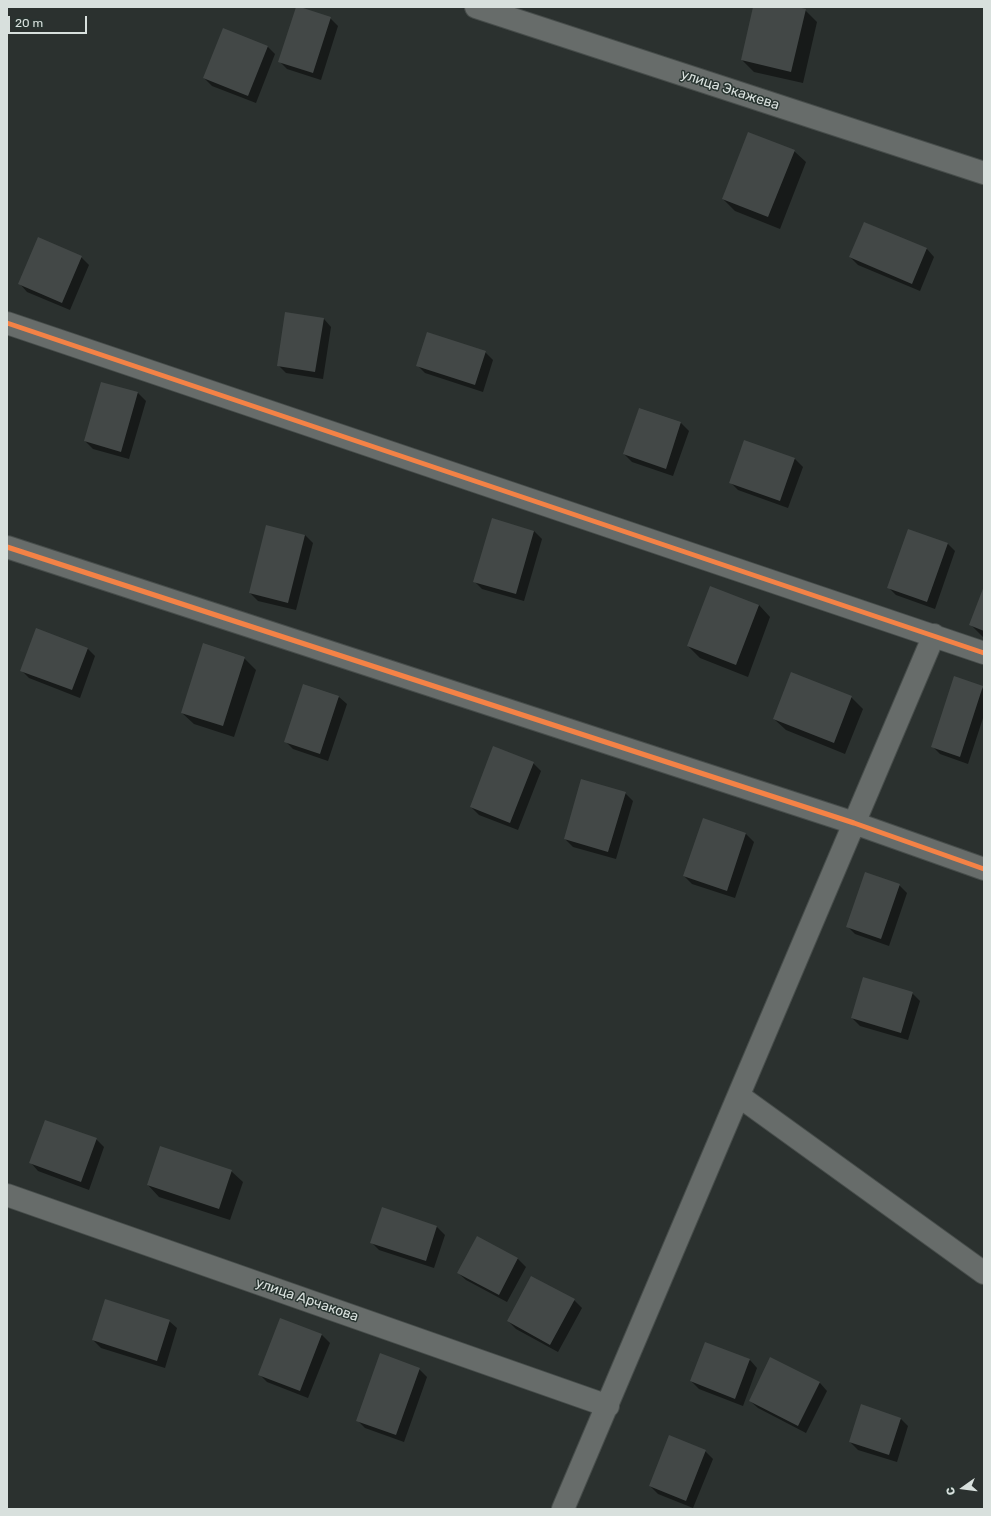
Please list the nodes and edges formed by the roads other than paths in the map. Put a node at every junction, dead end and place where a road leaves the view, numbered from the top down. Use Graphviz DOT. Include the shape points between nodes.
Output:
graph roads {
  1 [pos="476,7"];
  2 [pos="984,173"];
  3 [pos="7,323"];
  4 [pos="7,547"];
  5 [pos="934,635"];
  6 [pos="984,653"];
  7 [pos="854,823"];
  8 [pos="984,869"];
  9 [pos="739,1096"];
  10 [pos="7,1195"];
  11 [pos="984,1273"];
  12 [pos="608,1406"];
  13 [pos="563,1509"];
  1 -- 2 [label="street, улица Экажева"];
  3 -- 5 [label="street"];
  4 -- 7 [label="street"];
  5 -- 6 [label="street"];
  5 -- 7 [label="street"];
  7 -- 8 [label="street"];
  7 -- 9 [label="street"];
  9 -- 11 [label="street"];
  9 -- 12 [label="street"];
  10 -- 12 [label="street, улица Арчакова"];
  12 -- 13 [label="street"];
}
